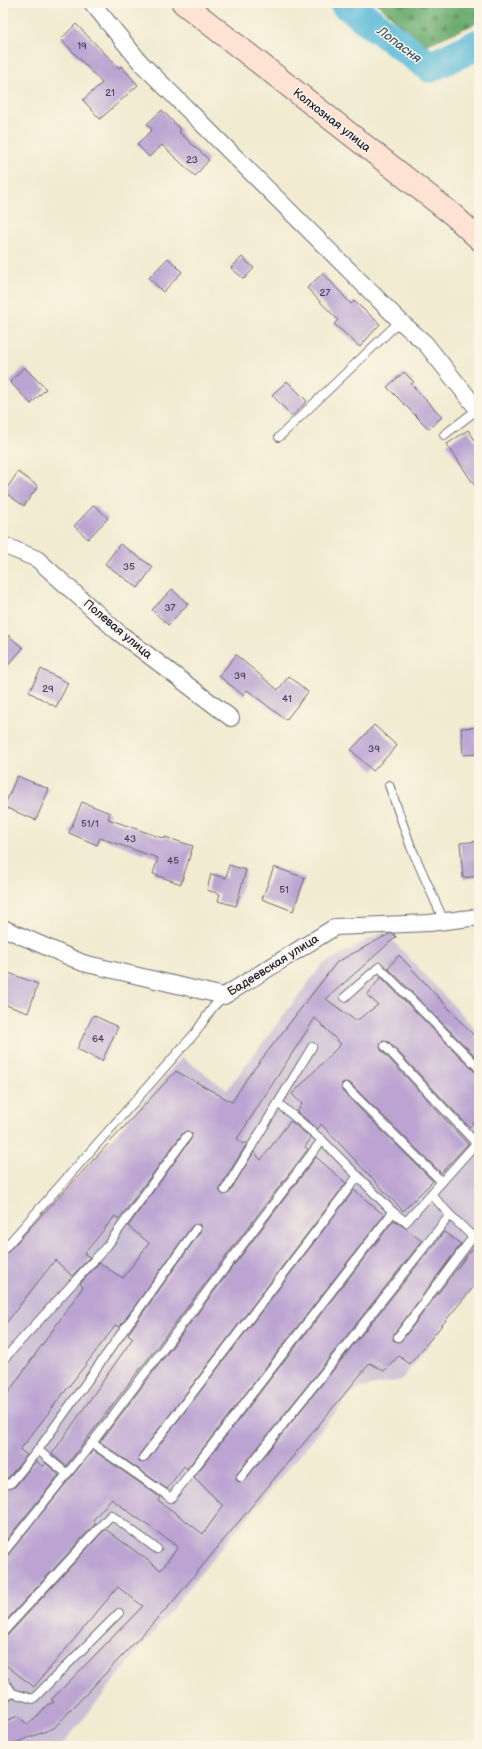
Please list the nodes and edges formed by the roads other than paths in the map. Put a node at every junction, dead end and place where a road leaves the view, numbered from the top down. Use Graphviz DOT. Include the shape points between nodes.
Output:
graph roads {
  1 [pos="92,3"];
  2 [pos="183,3"];
  3 [pos="479,239"];
  4 [pos="400,321"];
  5 [pos="478,410"];
  6 [pos="444,436"];
  7 [pos="279,437"];
  8 [pos="3,545"];
  9 [pos="231,718"];
  10 [pos="389,785"];
  11 [pos="479,918"];
  12 [pos="444,920"];
  13 [pos="3,928"];
  14 [pos="224,996"];
  15 [pos="345,997"];
  16 [pos="385,1046"];
  17 [pos="312,1047"];
  18 [pos="479,1068"];
  19 [pos="346,1087"];
  20 [pos="278,1103"];
  21 [pos="187,1136"];
  22 [pos="322,1140"];
  23 [pos="478,1141"];
  24 [pos="358,1176"];
  25 [pos="442,1182"];
  26 [pos="225,1190"];
  27 [pos="431,1194"];
  28 [pos="392,1212"];
  29 [pos="450,1215"];
  30 [pos="196,1229"];
  31 [pos="3,1250"];
  32 [pos="398,1337"];
  33 [pos="3,1360"];
  34 [pos="92,1443"];
  35 [pos="38,1450"];
  36 [pos="143,1458"];
  37 [pos="66,1473"];
  38 [pos="241,1477"];
  39 [pos="3,1485"];
  40 [pos="157,1549"];
  41 [pos="3,1553"];
  42 [pos="119,1613"];
  43 [pos="3,1632"];
  44 [pos="3,1679"];
  45 [pos="12,1693"];
  46 [pos="3,1699"];
  1 -- 4 [label="street" via="141,63"];
  2 -- 3 [label="main road, Колхозная улица" via="452,214"];
  4 -- 5 [label="street" via="425,343"];
  4 -- 7 [label="lane"];
  5 -- 6 [label="lane"];
  8 -- 9 [label="street, Полевая улица" via="37,559 118,632"];
  10 -- 12 [label="lane" via="411,848"];
  11 -- 12 [label="street, Бадеевская улица"];
  12 -- 14 [label="street, Бадеевская улица" via="429,924 335,927"];
  13 -- 14 [label="street, Бадеевская улица" via="83,963"];
  14 -- 31 [label="lane" via="196,1032"];
  15 -- 18 [label="lane" via="380,967"];
  16 -- 23 [label="lane"];
  17 -- 20 [label="lane"];
  19 -- 25 [label="lane"];
  20 -- 22 [label="lane"];
  20 -- 26 [label="lane"];
  21 -- 33 [label="lane" via="107,1246"];
  22 -- 24 [label="lane"];
  22 -- 34 [label="lane"];
  23 -- 25 [label="lane"];
  24 -- 28 [label="lane"];
  24 -- 36 [label="lane"];
  25 -- 27 [label="lane"];
  27 -- 28 [label="lane" via="406,1222"];
  27 -- 29 [label="lane"];
  28 -- 34 [label="lane" via="171,1498"];
  29 -- 32 [label="lane" via="473,1237"];
  29 -- 38 [label="lane"];
  30 -- 35 [label="lane"];
  34 -- 37 [label="lane"];
  35 -- 37 [label="lane"];
  35 -- 39 [label="lane" via="10,1483"];
  37 -- 41 [label="lane"];
  40 -- 43 [label="lane" via="111,1516"];
  42 -- 45 [label="lane" via="32,1699"];
  44 -- 45 [label="lane"];
  45 -- 46 [label="lane"];
}
